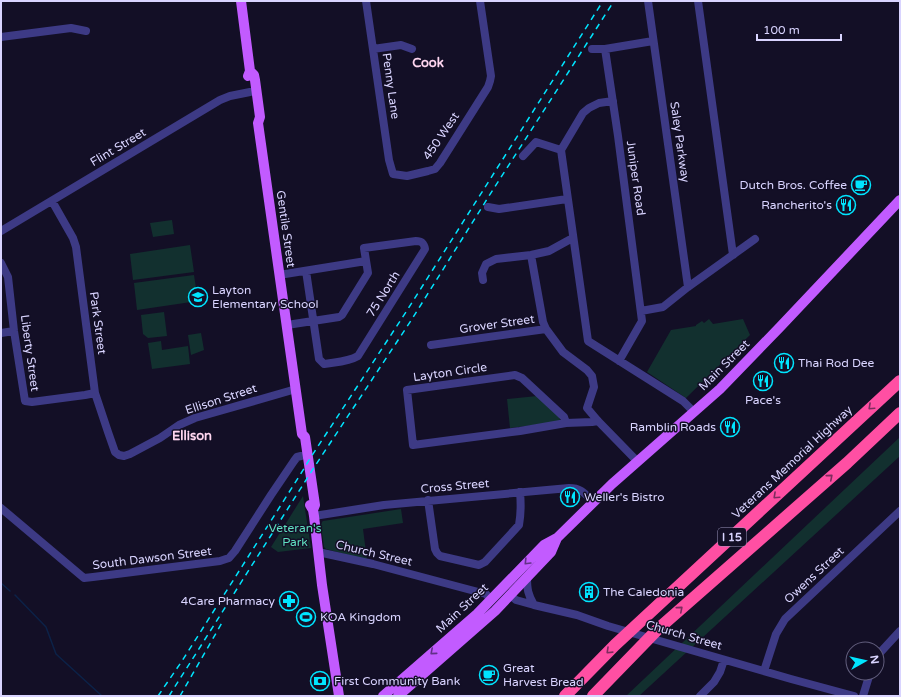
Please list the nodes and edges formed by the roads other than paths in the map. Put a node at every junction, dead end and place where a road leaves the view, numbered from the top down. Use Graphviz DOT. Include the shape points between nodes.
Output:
graph roads {
  1 [pos="241,1"];
  2 [pos="366,1"];
  3 [pos="480,1"];
  4 [pos="648,1"];
  5 [pos="698,1"];
  6 [pos="86,31"];
  7 [pos="1,37"];
  8 [pos="654,41"];
  9 [pos="592,48"];
  10 [pos="374,49"];
  11 [pos="412,49"];
  12 [pos="605,49"];
  13 [pos="251,71"];
  14 [pos="250,92"];
  15 [pos="613,101"];
  16 [pos="258,122"];
  17 [pos="561,150"];
  18 [pos="523,156"];
  19 [pos="393,174"];
  20 [pos="567,199"];
  21 [pos="900,200"];
  22 [pos="52,201"];
  23 [pos="488,207"];
  24 [pos="1,231"];
  25 [pos="573,239"];
  26 [pos="755,239"];
  27 [pos="531,255"];
  28 [pos="733,255"];
  29 [pos="366,261"];
  30 [pos="1,263"];
  31 [pos="306,271"];
  32 [pos="279,275"];
  33 [pos="483,280"];
  34 [pos="688,287"];
  35 [pos="641,310"];
  36 [pos="314,322"];
  37 [pos="287,326"];
  38 [pos="546,329"];
  39 [pos="14,331"];
  40 [pos="1,333"];
  41 [pos="431,344"];
  42 [pos="619,360"];
  43 [pos="900,381"];
  44 [pos="296,389"];
  45 [pos="95,393"];
  46 [pos="694,412"];
  47 [pos="900,413"];
  48 [pos="598,421"];
  49 [pos="566,423"];
  50 [pos="302,434"];
  51 [pos="115,452"];
  52 [pos="301,456"];
  53 [pos="638,462"];
  54 [pos="520,492"];
  55 [pos="428,500"];
  56 [pos="593,502"];
  57 [pos="1,508"];
  58 [pos="900,511"];
  59 [pos="314,513"];
  60 [pos="557,538"];
  61 [pos="318,552"];
  62 [pos="527,577"];
  63 [pos="510,595"];
  64 [pos="491,600"];
  65 [pos="534,605"];
  66 [pos="900,631"];
  67 [pos="470,633"];
  68 [pos="885,647"];
  69 [pos="724,660"];
  70 [pos="764,671"];
  71 [pos="868,681"];
  72 [pos="339,696"];
  73 [pos="383,696"];
  74 [pos="398,696"];
  75 [pos="565,696"];
  76 [pos="593,696"];
  77 [pos="700,696"];
  78 [pos="854,696"];
  79 [pos="863,696"];
  1 -- 13 [label="main road, Gentile Street"];
  2 -- 10 [label="street, Penny Lane"];
  3 -- 19 [label="street, 450 West" via="490,76 488,87 435,169 407,176"];
  4 -- 8 [label="street, Saley Parkway"];
  5 -- 28 [label="street"];
  6 -- 7 [label="street" via="70,28"];
  8 -- 12 [label="street"];
  8 -- 34 [label="street, Saley Parkway"];
  9 -- 12 [label="street"];
  10 -- 11 [label="street" via="401,46"];
  10 -- 19 [label="street, Penny Lane"];
  12 -- 15 [label="street, Juniper Road"];
  13 -- 14 [label="main road, Gentile Street"];
  13 -- 16 [label="main road, Gentile Street" via="254,75 260,117"];
  14 -- 16 [label="main road, Gentile Street" via="254,120"];
  14 -- 22 [label="street, Flint Street" via="220,100"];
  15 -- 17 [label="street" via="599,103 583,113"];
  15 -- 35 [label="street, Juniper Road"];
  16 -- 32 [label="main road, Gentile Street"];
  17 -- 18 [label="street" via="536,142"];
  17 -- 20 [label="street"];
  20 -- 23 [label="street" via="499,209"];
  20 -- 25 [label="street"];
  21 -- 46 [label="main road, Main Street" via="720,389"];
  22 -- 24 [label="street, Flint Street"];
  22 -- 45 [label="street, Park Street" via="76,248"];
  25 -- 27 [label="street" via="549,251"];
  25 -- 42 [label="street" via="588,341"];
  26 -- 28 [label="street"];
  27 -- 33 [label="street" via="496,259 486,264 482,273"];
  27 -- 38 [label="street"];
  28 -- 34 [label="street"];
  29 -- 31 [label="street"];
  29 -- 36 [label="street" via="368,273 342,315"];
  29 -- 36 [label="street, 75 North" via="364,248 422,241 426,249 358,356 348,360 322,363 319,359"];
  30 -- 39 [label="street, Liberty Street" via="8,277"];
  31 -- 32 [label="street"];
  31 -- 36 [label="street"];
  32 -- 37 [label="main road, Gentile Street"];
  34 -- 35 [label="street" via="663,307"];
  35 -- 42 [label="street, Juniper Road" via="641,324"];
  36 -- 37 [label="street"];
  37 -- 44 [label="main road, Gentile Street"];
  38 -- 41 [label="street, Grover Street"];
  38 -- 48 [label="street, Grover Street" via="563,352 592,376 594,387 587,408"];
  39 -- 40 [label="street"];
  39 -- 45 [label="street, Liberty Street" via="25,401"];
  42 -- 46 [label="street" via="683,401"];
  43 -- 75 [label="highway, Veterans Memorial Highway / I 15, one-way" via="615,645"];
  44 -- 50 [label="main road, Gentile Street"];
  44 -- 51 [label="street, Ellison Street" via="195,418 130,454 124,456"];
  45 -- 51 [label="street, Park Street"];
  46 -- 53 [label="main road, Main Street"];
  76 -- 47 [label="highway, I 15, one-way" via="658,629 847,463"];
  48 -- 49 [label="street, Layton Circle"];
  48 -- 53 [label="street"];
  49 -- 49 [label="street, Layton Circle" via="564,417 522,378 515,375 407,390 413,445"];
  50 -- 52 [label="main road, Gentile Street" via="298,438"];
  50 -- 59 [label="main road, Gentile Street" via="305,437 315,504"];
  52 -- 57 [label="street, South Dawson Street" via="294,461 235,551 229,558 220,561 84,578"];
  52 -- 59 [label="main road, Gentile Street" via="310,506"];
  53 -- 56 [label="main road, Main Street"];
  54 -- 55 [label="street, Cross Street"];
  54 -- 55 [label="street" via="519,525 485,562 479,565 440,556 437,553"];
  54 -- 56 [label="street, Cross Street" via="576,488"];
  55 -- 59 [label="street, Cross Street"];
  56 -- 60 [label="main road, Main Street"];
  58 -- 70 [label="street, Owens Street" via="785,619 776,634"];
  59 -- 61 [label="main road, Gentile Street"];
  60 -- 62 [label="main road, Main Street" via="551,552"];
  60 -- 64 [label="main road, Main Street, one-way" via="544,545"];
  61 -- 64 [label="street, Church Street" via="486,594"];
  61 -- 72 [label="main road, Gentile Street"];
  62 -- 63 [label="main road, Main Street"];
  62 -- 65 [label="street" via="529,598"];
  63 -- 65 [label="street, Church Street" via="516,600"];
  63 -- 67 [label="main road, Main Street"];
  64 -- 67 [label="main road" via="492,606 476,620"];
  64 -- 73 [label="main road, Main Street, one-way"];
  65 -- 69 [label="street, Church Street"];
  66 -- 68 [label="street"];
  67 -- 74 [label="main road, Main Street"];
  69 -- 70 [label="street, Church Street"];
  69 -- 77 [label="street" via="714,682"];
  70 -- 78 [label="street, Church Street"];
  71 -- 79 [label="street"];
}
